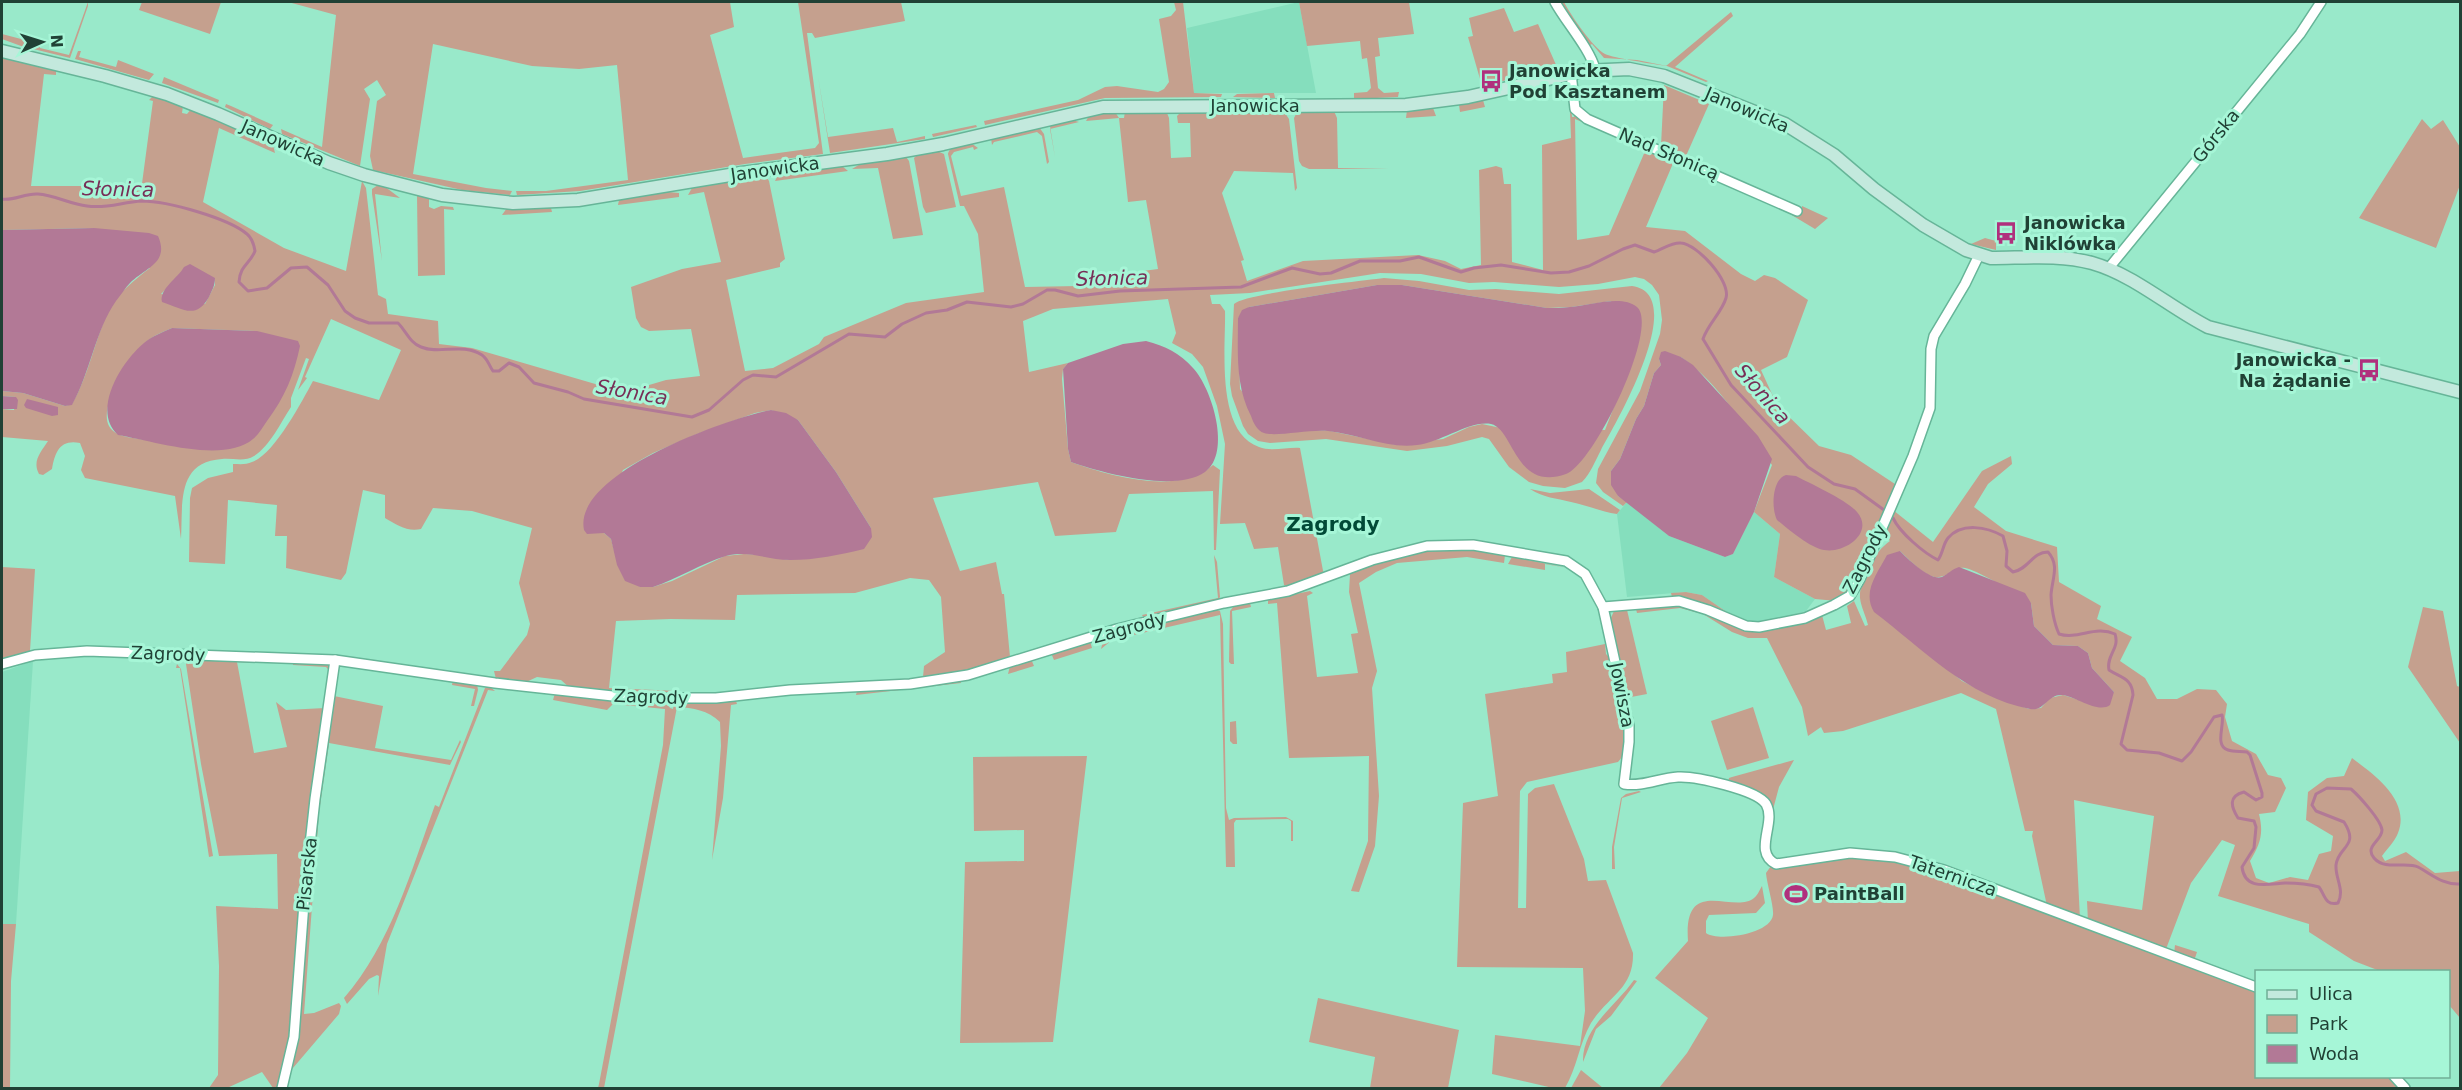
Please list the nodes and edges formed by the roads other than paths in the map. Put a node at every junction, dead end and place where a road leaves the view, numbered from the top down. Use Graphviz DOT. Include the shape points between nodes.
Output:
graph roads {
  1 [pos="1555,2"];
  2 [pos="2321,2"];
  3 [pos="2,51"];
  4 [pos="1595,69"];
  5 [pos="1571,73"];
  6 [pos="1797,211"];
  7 [pos="1979,255"];
  8 [pos="2108,268"];
  9 [pos="2460,392"];
  10 [pos="1603,608"];
  11 [pos="335,660"];
  12 [pos="2,664"];
  13 [pos="1623,784"];
  14 [pos="2255,987"];
  15 [pos="282,1089"];
  1 -- 4 [label="street" via="1591,56"];
  2 -- 8 [label="street, Górska" via="2300,34"];
  3 -- 5 [label="street, Janowicka" via="167,94 364,176 442,195 513,203 578,200 887,154 1093,108 1406,105 1468,97"];
  4 -- 5 [label="street, Janowicka"];
  4 -- 7 [label="street, Janowicka" via="1652,72 1785,124 1834,155 1923,225"];
  5 -- 6 [label="street, Nad Słonicą" via="1575,109 1587,119"];
  7 -- 8 [label="street, Janowicka" via="2068,259"];
  7 -- 10 [label="street, Zagrody" via="1934,336 1930,408 1913,456 1850,596 1805,618 1753,627 1679,601"];
  8 -- 9 [label="street, Janowicka" via="2208,327"];
  10 -- 11 [label="street, Zagrody" via="1585,574 1566,561 1473,545 1443,545 1393,554 1288,591 1117,629 968,675 910,684 790,690 716,699 647,699"];
  10 -- 13 [label="street, Jowisza" via="1629,726"];
  11 -- 12 [label="street, Zagrody" via="87,651 35,655"];
  11 -- 15 [label="street, Pisarska" via="305,890 294,1037"];
  13 -- 14 [label="street, Taternicza" via="1645,785 1680,777 1749,793 1761,798 1769,811 1766,853 1776,864 1850,854 1909,859"];
}
